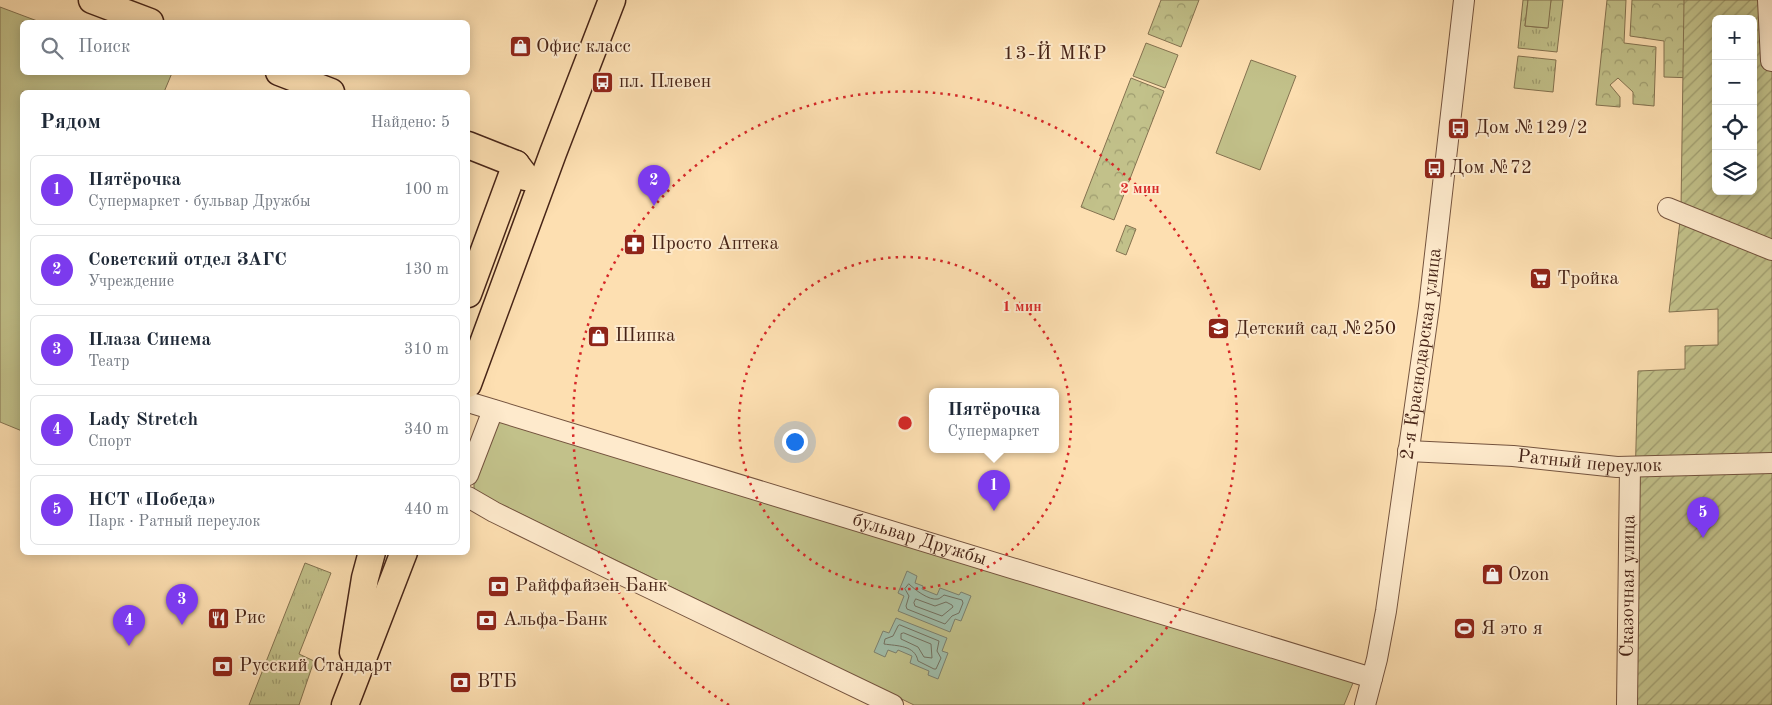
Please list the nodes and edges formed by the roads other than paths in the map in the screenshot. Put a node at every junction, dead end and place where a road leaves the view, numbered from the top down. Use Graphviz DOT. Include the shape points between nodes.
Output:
graph roads {
  1 [pos="92,0"];
  2 [pos="612,0"];
  3 [pos="1464,0"];
  4 [pos="1768,0"];
  5 [pos="145,20"];
  6 [pos="1771,61"];
  7 [pos="287,75"];
  8 [pos="326,90"];
  9 [pos="470,146"];
  10 [pos="553,152"];
  11 [pos="516,164"];
  12 [pos="538,193"];
  13 [pos="1668,208"];
  14 [pos="1772,250"];
  15 [pos="470,289"];
  16 [pos="470,379"];
  17 [pos="470,403"];
  18 [pos="493,410"];
  19 [pos="1408,451"];
  20 [pos="1772,463"];
  21 [pos="1630,467"];
  22 [pos="470,470"];
  23 [pos="470,498"];
  24 [pos="371,555"];
  25 [pos="403,555"];
  26 [pos="1369,677"];
  27 [pos="345,705"];
  28 [pos="893,705"];
  29 [pos="1357,705"];
  30 [pos="1365,705"];
  31 [pos="1627,705"];
  1 -- 5 [label="main road"];
  2 -- 10 [label="main road"];
  3 -- 19 [label="street, 2-я Краснодарская улица" via="1429,307"];
  4 -- 6 [label="street"];
  7 -- 8 [label="main road"];
  9 -- 11 [label="main road"];
  10 -- 11 [label="main road"];
  10 -- 12 [label="main road"];
  11 -- 12 [label="main road"];
  11 -- 15 [label="main road"];
  12 -- 16 [label="main road"];
  13 -- 14 [label="street"];
  17 -- 18 [label="street, бульвар Дружбы"];
  18 -- 22 [label="street"];
  18 -- 26 [label="street, бульвар Дружбы"];
  19 -- 21 [label="street, Ратный переулок" via="1513,456"];
  19 -- 26 [label="street, 2-я Краснодарская улица" via="1386,611"];
  20 -- 21 [label="street, Ратный переулок"];
  21 -- 31 [label="street, Сказочная улица"];
  23 -- 28 [label="street"];
  24 -- 27 [label="main road"];
  25 -- 27 [label="main road"];
  26 -- 29 [label="street"];
  26 -- 30 [label="street, 2-я Краснодарская улица"];
}
